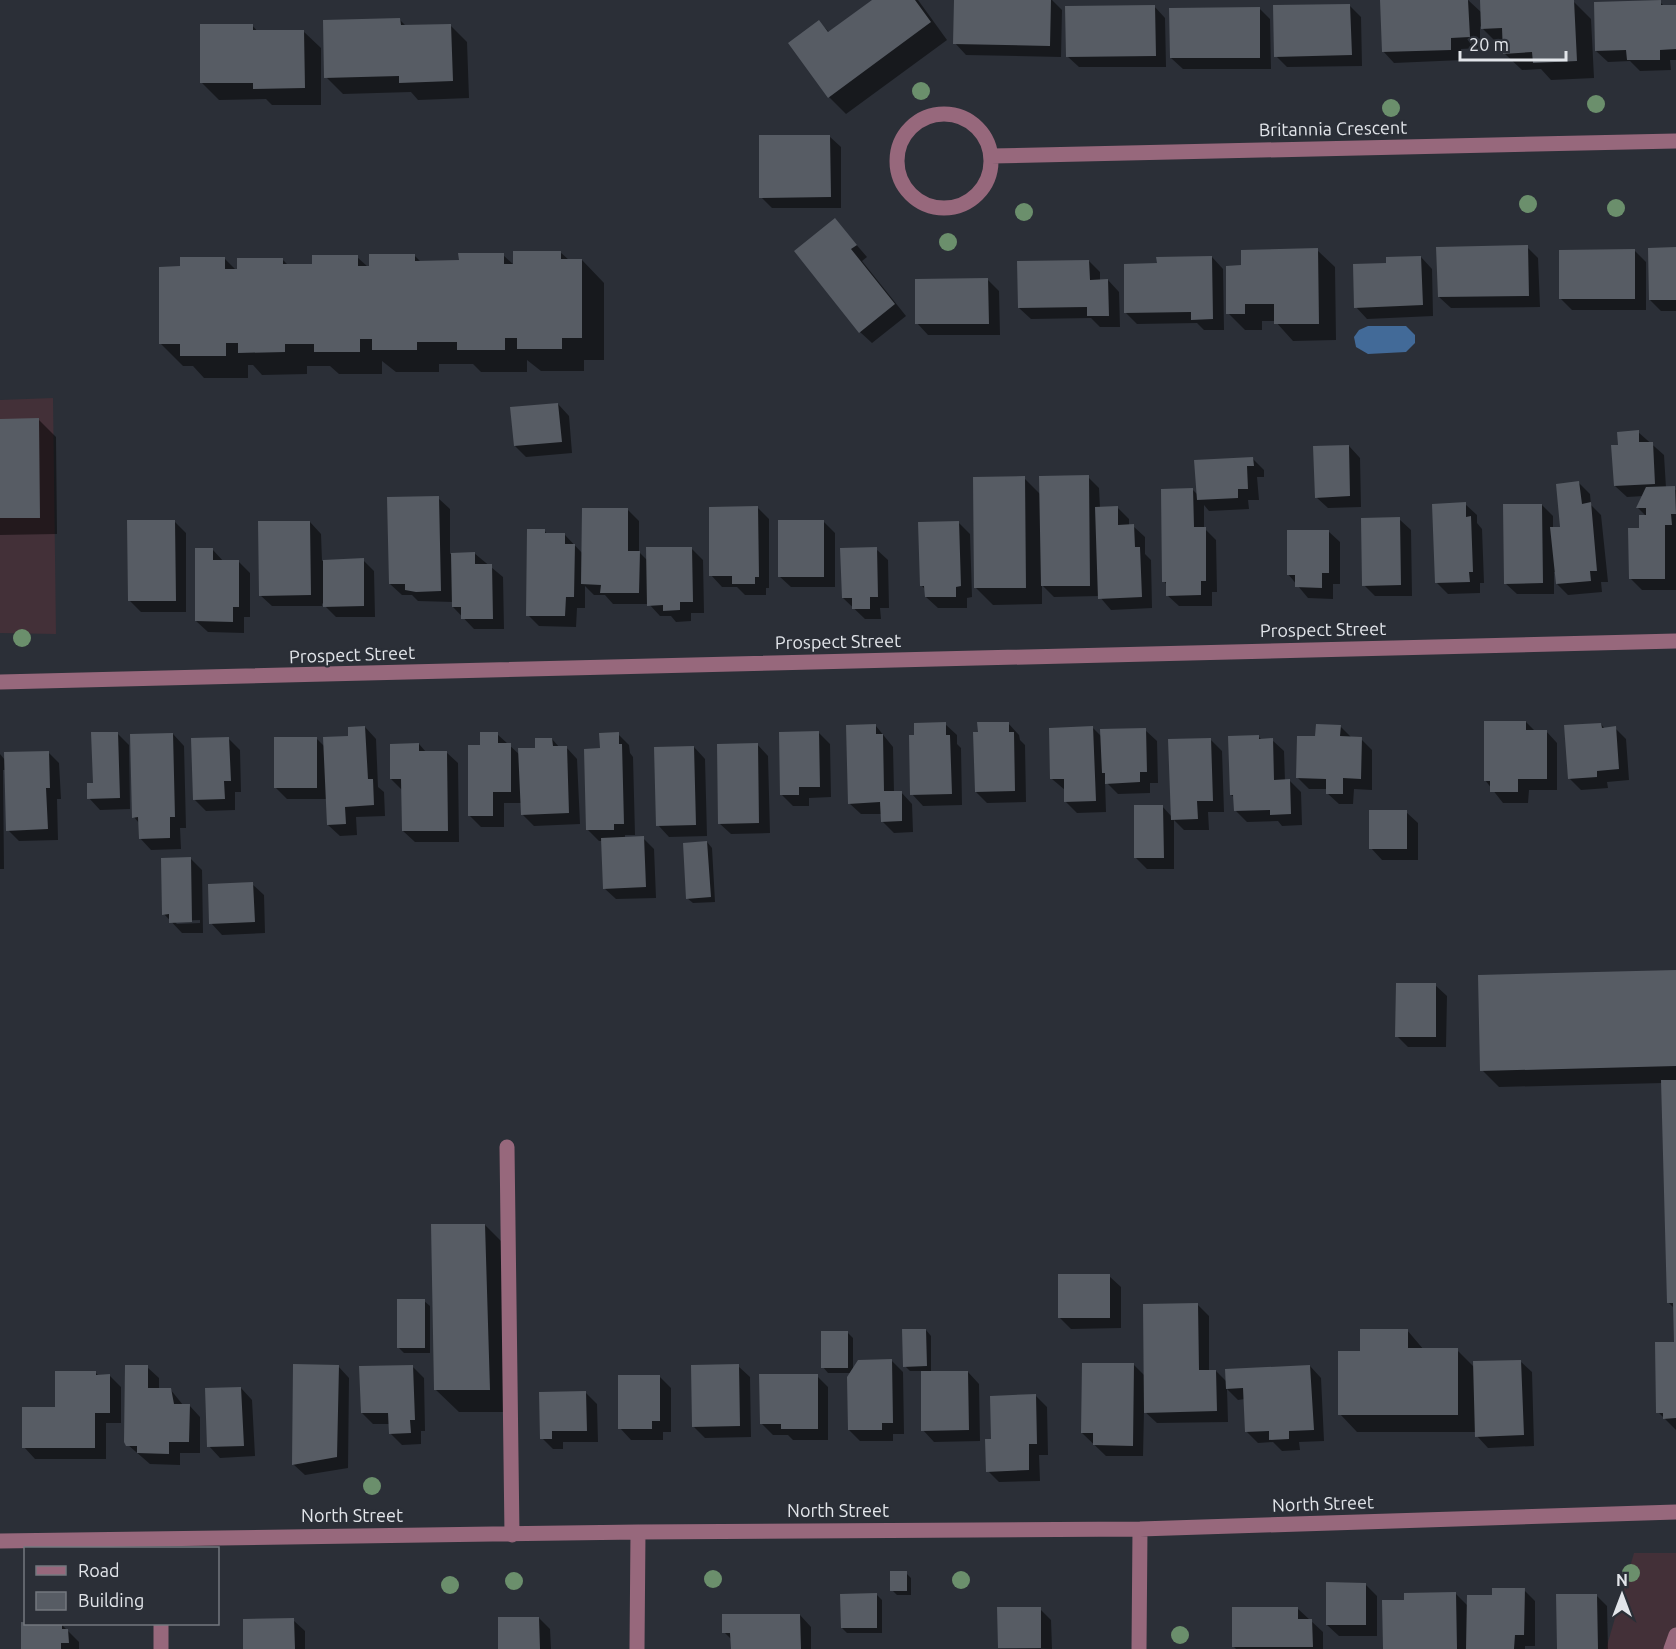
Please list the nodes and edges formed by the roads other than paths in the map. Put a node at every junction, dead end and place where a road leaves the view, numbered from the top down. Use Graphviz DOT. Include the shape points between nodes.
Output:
graph roads {
  1 [pos="1676,141"];
  2 [pos="991,156"];
  3 [pos="1676,641"];
  4 [pos="0,682"];
  5 [pos="507,1147"];
  6 [pos="1676,1512"];
  7 [pos="1140,1529"];
  8 [pos="638,1532"];
  9 [pos="512,1535"];
  10 [pos="0,1541"];
  11 [pos="161,1543"];
  12 [pos="161,1625"];
  13 [pos="1676,1635"];
  14 [pos="161,1649"];
  15 [pos="637,1649"];
  16 [pos="1139,1649"];
  17 [pos="1671,1649"];
  1 -- 2 [label="street, Britannia Crescent"];
  2 -- 2 [label="street" via="983,133 971,122 950,114 933,114 915,123 904,135 897,152 897,168 902,183 924,204 952,208 984,188"];
  3 -- 4 [label="street, Prospect Street"];
  5 -- 9 [label="street"];
  6 -- 7 [label="street, North Street"];
  7 -- 8 [label="street, North Street"];
  7 -- 16 [label="street"];
  8 -- 9 [label="street, North Street"];
  8 -- 15 [label="street"];
  9 -- 11 [label="street, North Street"];
  10 -- 11 [label="street, North Street"];
  12 -- 14 [label="street"];
  13 -- 17 [label="street"];
}
